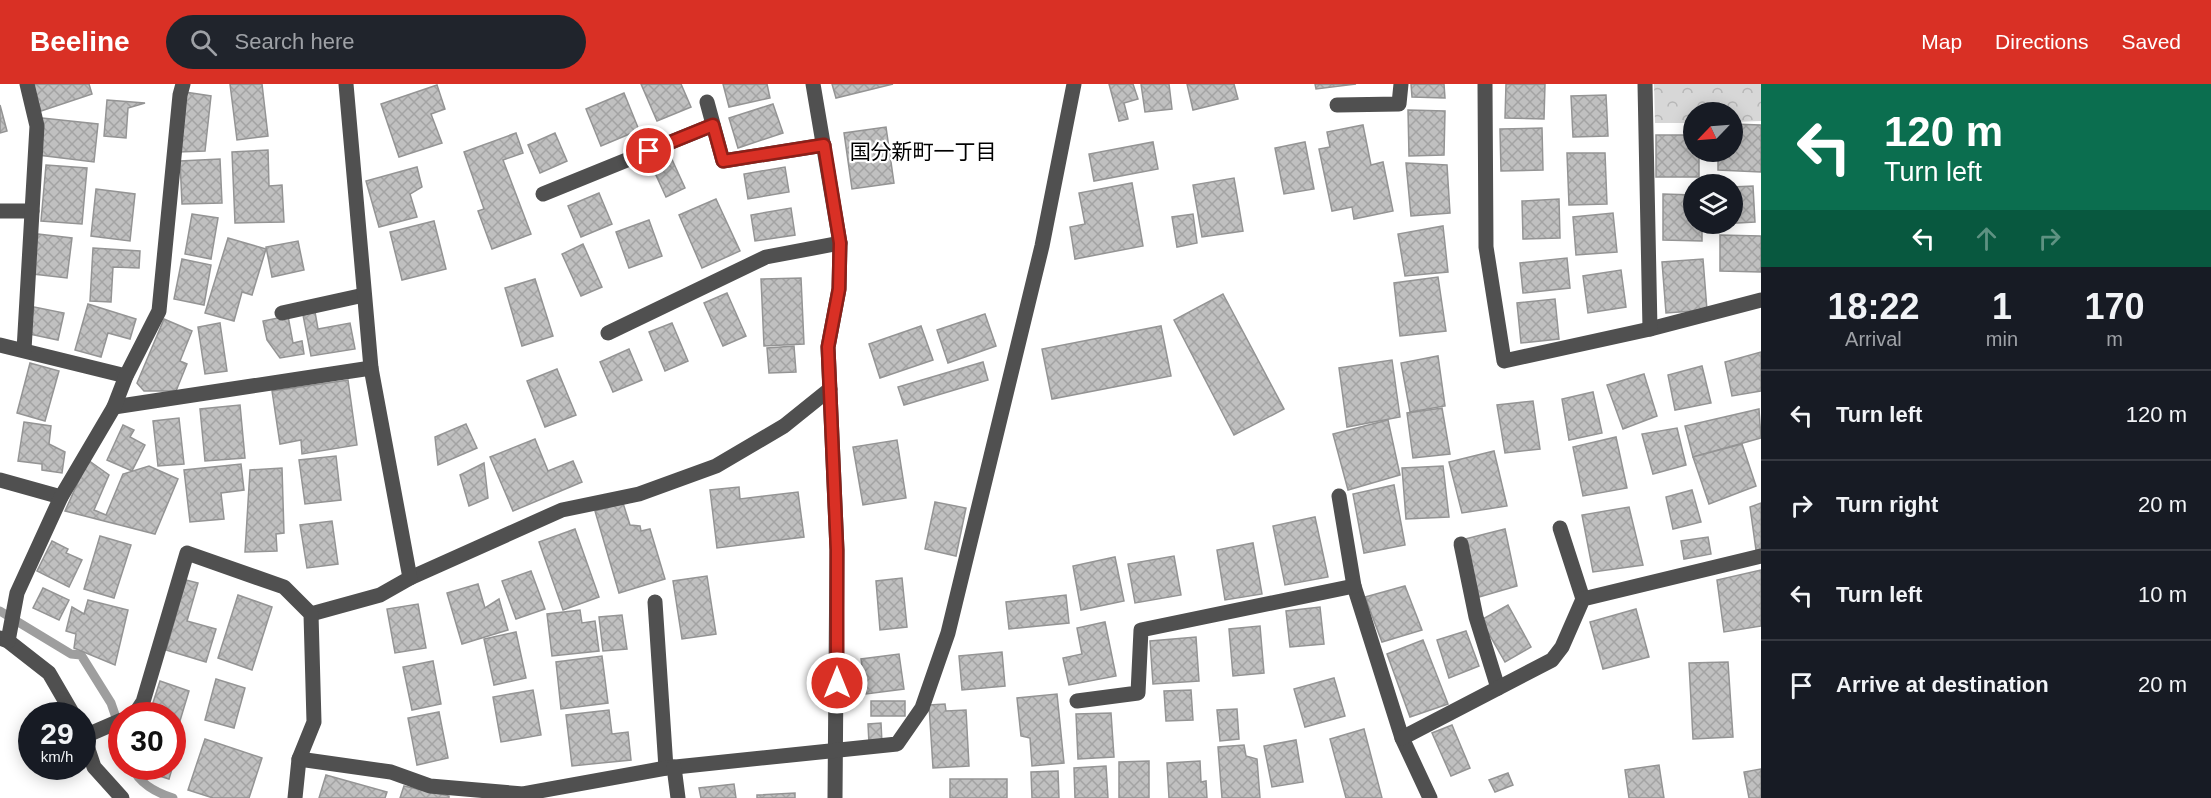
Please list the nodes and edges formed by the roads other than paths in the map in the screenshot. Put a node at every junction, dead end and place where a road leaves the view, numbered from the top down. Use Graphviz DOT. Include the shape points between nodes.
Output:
graph roads {
  1 [pos="27,84"];
  2 [pos="183,84"];
  3 [pos="346,84"];
  4 [pos="813,84"];
  5 [pos="1074,84"];
  6 [pos="1401,84"];
  7 [pos="1485,84"];
  8 [pos="1645,84"];
  9 [pos="707,102"];
  10 [pos="1337,105"];
  11 [pos="713,125"];
  12 [pos="824,145"];
  13 [pos="543,194"];
  14 [pos="0,211"];
  15 [pos="33,211"];
  16 [pos="840,243"];
  17 [pos="364,295"];
  18 [pos="1761,300"];
  19 [pos="282,313"];
  20 [pos="1650,329"];
  21 [pos="608,333"];
  22 [pos="0,345"];
  23 [pos="24,350"];
  24 [pos="371,368"];
  25 [pos="126,376"];
  26 [pos="830,389"];
  27 [pos="114,407"];
  28 [pos="0,480"];
  29 [pos="1339,496"];
  30 [pos="61,497"];
  31 [pos="1560,528"];
  32 [pos="1461,544"];
  33 [pos="1761,556"];
  34 [pos="410,578"];
  35 [pos="1354,586"];
  36 [pos="1583,599"];
  37 [pos="655,602"];
  38 [pos="311,614"];
  39 [pos="6,639"];
  40 [pos="1498,688"];
  41 [pos="1077,701"];
  42 [pos="66,702"];
  43 [pos="143,702"];
  44 [pos="1402,738"];
  45 [pos="836,750"];
  46 [pos="299,759"];
  47 [pos="670,767"];
  48 [pos="96,769"];
  49 [pos="1424,795"];
  50 [pos="122,798"];
  51 [pos="295,798"];
  52 [pos="678,798"];
  53 [pos="835,798"];
  1 -- 15 [label="street" via="38,126"];
  2 -- 25 [label="street" via="159,311"];
  3 -- 17 [label="street"];
  4 -- 12 [label="street"];
  5 -- 45 [label="street" via="1042,246 948,633 922,708 897,744"];
  6 -- 10 [label="street" via="1399,104"];
  7 -- 20 [label="street" via="1486,247 1504,361"];
  8 -- 20 [label="street"];
  9 -- 11 [label="street"];
  11 -- 12 [label="street" via="723,161"];
  11 -- 13 [label="street"];
  12 -- 16 [label="street"];
  14 -- 15 [label="street"];
  15 -- 23 [label="street"];
  16 -- 21 [label="street" via="766,257"];
  16 -- 26 [label="street" via="839,289 828,347"];
  17 -- 19 [label="street"];
  17 -- 24 [label="street"];
  18 -- 20 [label="street"];
  22 -- 23 [label="street"];
  23 -- 25 [label="street"];
  24 -- 27 [label="street"];
  24 -- 34 [label="street"];
  25 -- 27 [label="street"];
  26 -- 34 [label="street" via="784,426 716,466 639,494 562,510"];
  26 -- 45 [label="street" via="837,550"];
  27 -- 30 [label="street"];
  28 -- 30 [label="street"];
  29 -- 35 [label="street"];
  30 -- 39 [label="street" via="17,593"];
  31 -- 36 [label="street"];
  32 -- 40 [label="street" via="1476,617"];
  33 -- 36 [label="street"];
  34 -- 38 [label="street" via="380,595"];
  35 -- 41 [label="street" via="1141,630 1138,693"];
  35 -- 44 [label="street"];
  36 -- 40 [label="street" via="1558,654"];
  37 -- 47 [label="street"];
  38 -- 43 [label="street" via="284,587 187,553"];
  38 -- 46 [label="street" via="314,722"];
  39 -- 42 [label="street" via="49,673"];
  40 -- 44 [label="street"];
  44 -- 49 [label="street"];
  45 -- 47 [label="street"];
  45 -- 53 [label="street"];
  46 -- 47 [label="street" via="392,772 430,786 523,794"];
  46 -- 51 [label="street"];
  47 -- 52 [label="street"];
  48 -- 50 [label="street"];
}
